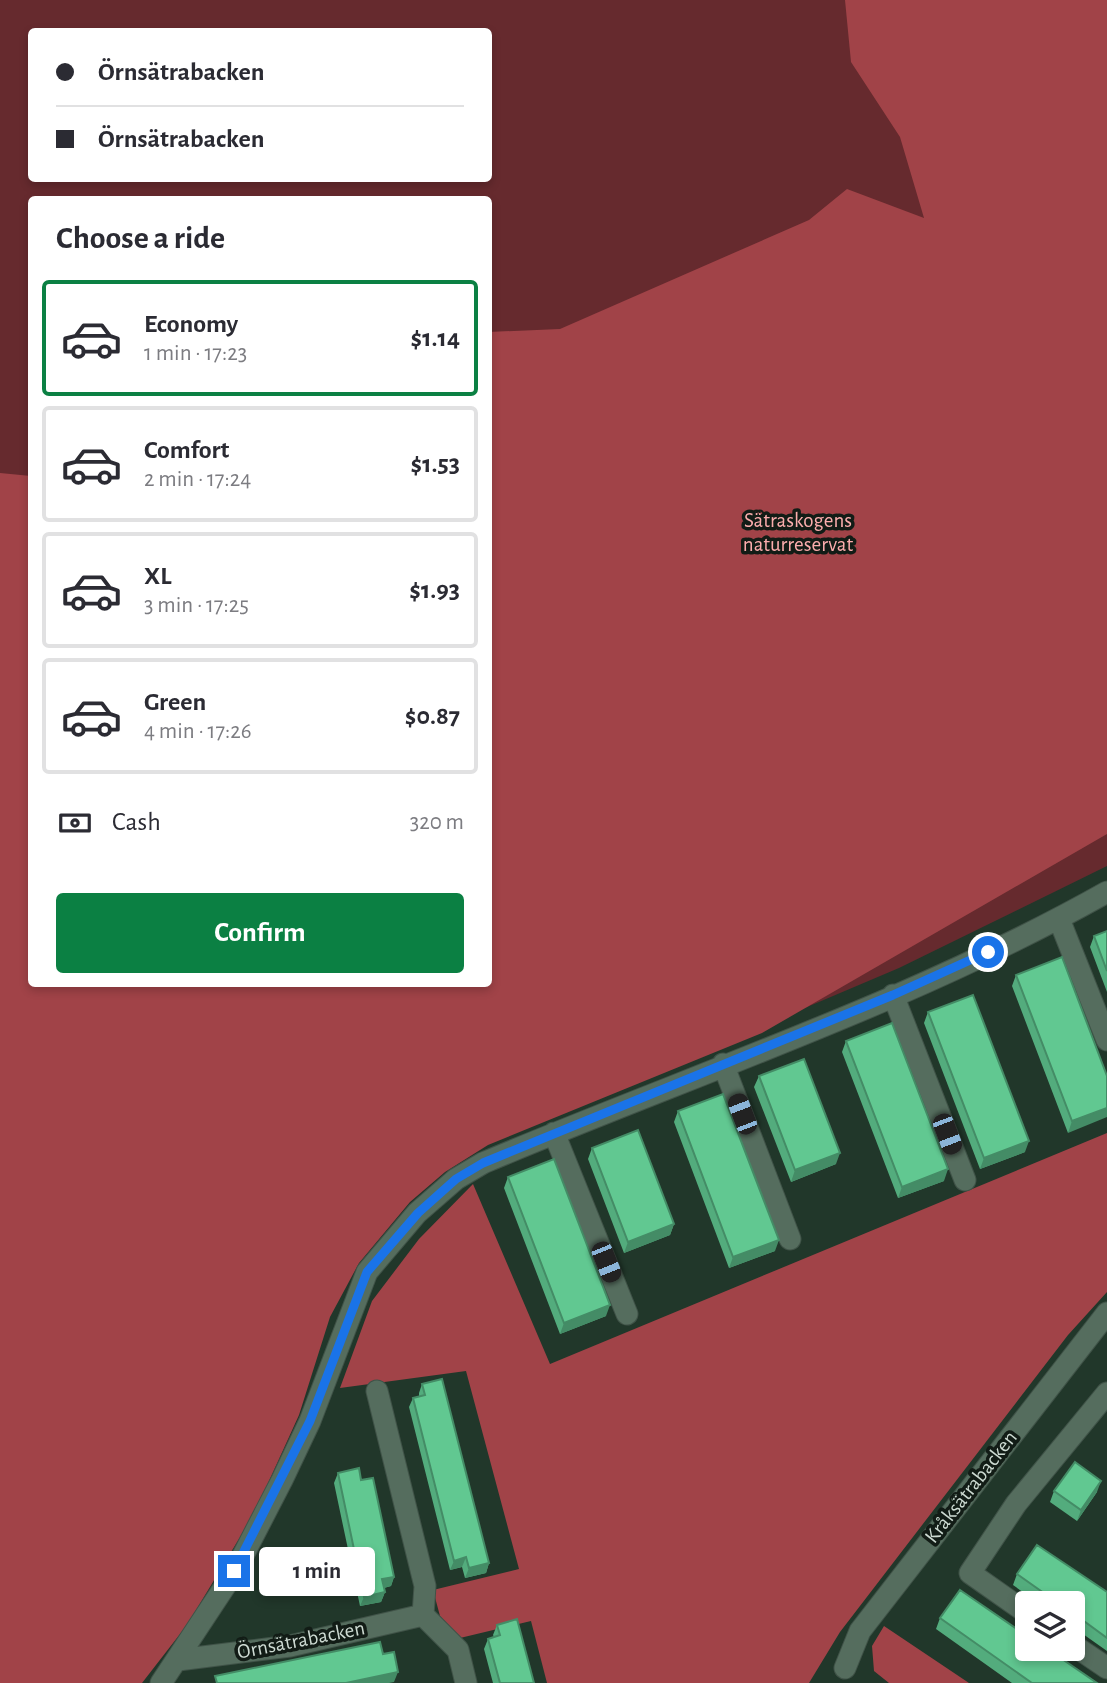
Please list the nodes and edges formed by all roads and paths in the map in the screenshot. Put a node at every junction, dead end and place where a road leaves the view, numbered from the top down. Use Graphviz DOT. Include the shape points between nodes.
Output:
graph roads {
  1 [pos="1107,892"];
  2 [pos="1059,919"];
  3 [pos="893,995"];
  4 [pos="1107,1040"];
  5 [pos="723,1064"];
  6 [pos="554,1133"];
  7 [pos="965,1180"];
  8 [pos="790,1239"];
  9 [pos="1107,1313"];
  10 [pos="627,1314"];
  11 [pos="377,1391"];
  12 [pos="1107,1392"];
  13 [pos="1015,1605"];
  14 [pos="423,1615"];
  15 [pos="1085,1653"];
  16 [pos="178,1660"];
  17 [pos="845,1668"];
  18 [pos="1107,1668"];
  19 [pos="161,1683"];
  20 [pos="466,1683"];
  1 -- 2 [label="street"];
  2 -- 3 [label="street"];
  2 -- 4 [label="street"];
  3 -- 5 [label="street"];
  3 -- 7 [label="street"];
  5 -- 6 [label="street"];
  5 -- 8 [label="street"];
  6 -- 10 [label="street"];
  6 -- 16 [label="street" via="456,1179 418,1213 367,1272 310,1421 282,1480 234,1571"];
  9 -- 17 [label="street, Kråksätrabacken" via="860,1631"];
  11 -- 14 [label="street" via="425,1586"];
  12 -- 13 [label="street" via="1016,1504 970,1573"];
  14 -- 16 [label="street, Örnsätrabacken" via="290,1646"];
  14 -- 20 [label="street" via="458,1650"];
  15 -- 18 [label="street"];
  16 -- 19 [label="street"];
}
